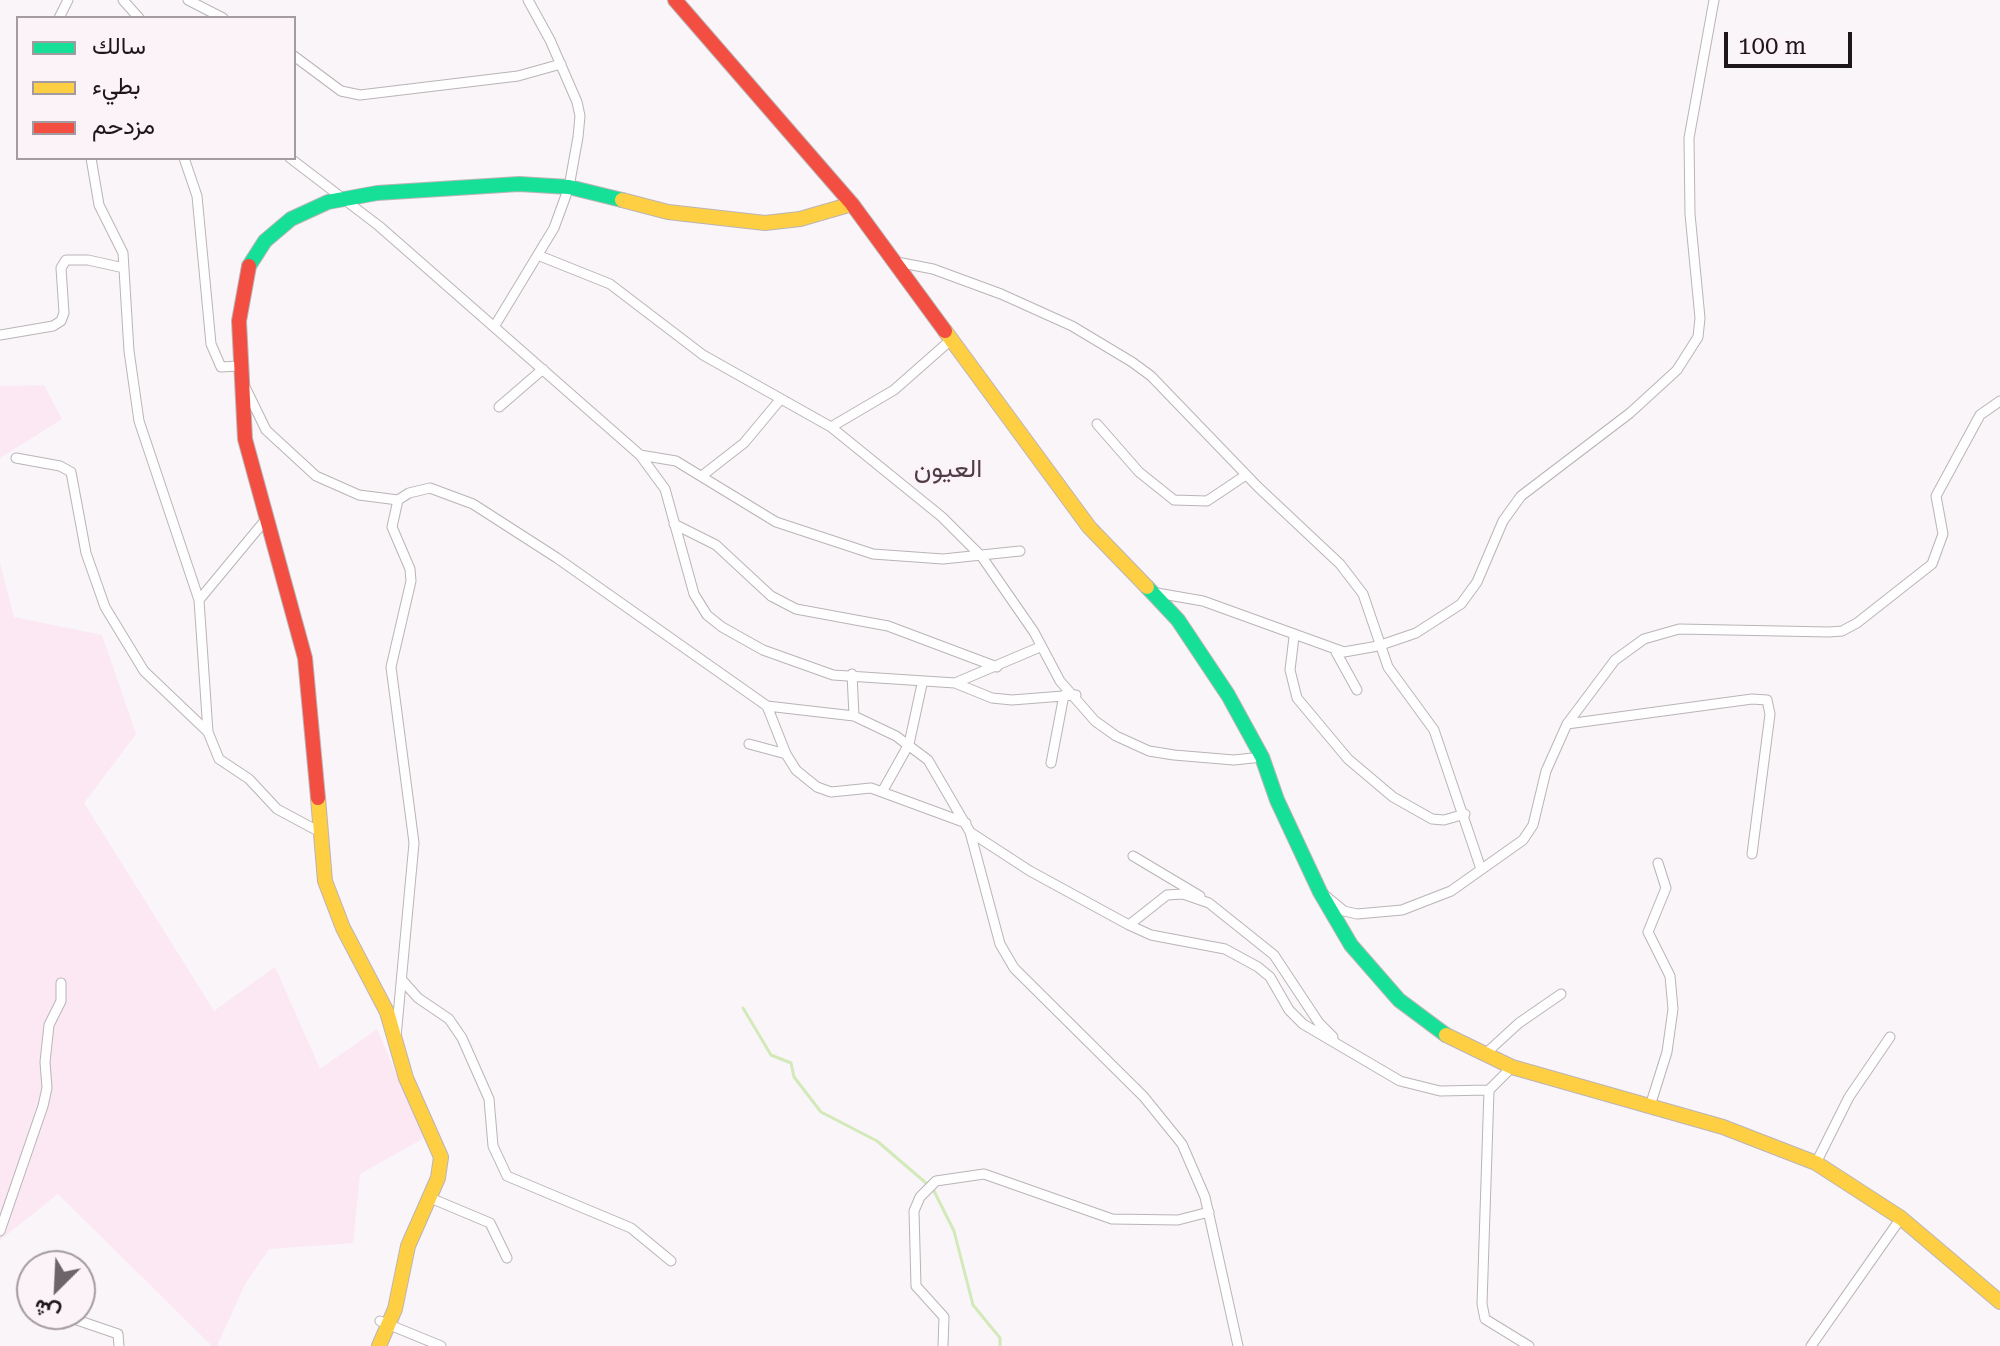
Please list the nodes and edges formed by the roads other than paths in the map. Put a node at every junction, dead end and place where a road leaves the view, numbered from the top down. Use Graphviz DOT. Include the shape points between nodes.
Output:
graph roads {
  1 [pos="123,0"];
  2 [pos="188,0"];
  3 [pos="528,0"];
  4 [pos="675,0"];
  5 [pos="1714,0"];
  6 [pos="137,16"];
  7 [pos="219,16"];
  8 [pos="296,57"];
  9 [pos="561,64"];
  10 [pos="91,160"];
  11 [pos="185,160"];
  12 [pos="293,160"];
  13 [pos="569,187"];
  14 [pos="343,198"];
  15 [pos="852,204"];
  16 [pos="540,256"];
  17 [pos="897,262"];
  18 [pos="124,268"];
  19 [pos="494,327"];
  20 [pos="0,335"];
  21 [pos="953,338"];
  22 [pos="543,369"];
  23 [pos="240,373"];
  24 [pos="779,401"];
  25 [pos="2000,401"];
  26 [pos="499,407"];
  27 [pos="1097,424"];
  28 [pos="831,427"];
  29 [pos="640,455"];
  30 [pos="16,458"];
  31 [pos="703,475"];
  32 [pos="1246,475"];
  33 [pos="398,500"];
  34 [pos="267,518"];
  35 [pos="674,524"];
  36 [pos="1020,551"];
  37 [pos="982,557"];
  38 [pos="1147,591"];
  39 [pos="199,600"];
  40 [pos="1294,637"];
  41 [pos="1378,646"];
  42 [pos="1040,647"];
  43 [pos="1336,652"];
  44 [pos="997,667"];
  45 [pos="852,674"];
  46 [pos="955,683"];
  47 [pos="922,684"];
  48 [pos="1357,690"];
  49 [pos="1064,695"];
  50 [pos="1076,695"];
  51 [pos="767,706"];
  52 [pos="854,716"];
  53 [pos="1567,724"];
  54 [pos="208,732"];
  55 [pos="749,744"];
  56 [pos="909,744"];
  57 [pos="786,754"];
  58 [pos="1262,757"];
  59 [pos="1051,763"];
  60 [pos="882,792"];
  61 [pos="1465,814"];
  62 [pos="968,827"];
  63 [pos="318,831"];
  64 [pos="1752,854"];
  65 [pos="1133,856"];
  66 [pos="1658,863"];
  67 [pos="1481,869"];
  68 [pos="1320,892"];
  69 [pos="1209,903"];
  70 [pos="1129,925"];
  71 [pos="402,980"];
  72 [pos="61,983"];
  73 [pos="1561,994"];
  74 [pos="396,1037"];
  75 [pos="1890,1037"];
  76 [pos="1338,1042"];
  77 [pos="1484,1055"];
  78 [pos="1512,1067"];
  79 [pos="1489,1090"];
  80 [pos="1650,1106"];
  81 [pos="1816,1163"];
  82 [pos="428,1197"];
  83 [pos="1209,1212"];
  84 [pos="1901,1218"];
  85 [pos="0,1231"];
  86 [pos="507,1258"];
  87 [pos="671,1261"];
  88 [pos="2000,1302"];
  89 [pos="384,1323"];
  90 [pos="96,1326"];
  91 [pos="119,1346"];
  92 [pos="369,1346"];
  93 [pos="379,1346"];
  94 [pos="441,1346"];
  95 [pos="943,1346"];
  96 [pos="1238,1346"];
  97 [pos="1529,1346"];
  98 [pos="1811,1346"];
  1 -- 6 [label="street"];
  2 -- 7 [label="street"];
  3 -- 9 [label="street"];
  4 -- 15 [label="street"];
  5 -- 41 [label="street" via="1689,138 1698,337 1677,370 1630,413 1521,496 1461,604 1416,633"];
  8 -- 9 [label="street" via="341,91 360,95 518,76"];
  9 -- 13 [label="street" via="580,116"];
  10 -- 18 [label="street" via="99,205 122,246"];
  11 -- 23 [label="street" via="197,196 211,344 221,367"];
  12 -- 14 [label="street"];
  13 -- 14 [label="street" via="519,184"];
  13 -- 15 [label="street" via="668,212 734,221 785,222"];
  13 -- 16 [label="street"];
  14 -- 19 [label="street"];
  14 -- 23 [label="street" via="291,219 254,256 241,299"];
  15 -- 17 [label="street"];
  16 -- 19 [label="street"];
  16 -- 24 [label="street" via="610,284 678,339"];
  17 -- 21 [label="street"];
  17 -- 32 [label="street" via="959,277 1103,343 1151,376"];
  18 -- 20 [label="street" via="66,260 61,268 61,321"];
  18 -- 39 [label="street" via="139,421"];
  19 -- 22 [label="street"];
  21 -- 28 [label="street" via="894,390"];
  21 -- 38 [label="street" via="1089,527"];
  22 -- 26 [label="street"];
  22 -- 29 [label="street"];
  23 -- 33 [label="street" via="266,430 299,463 344,490"];
  23 -- 34 [label="street" via="246,451"];
  24 -- 28 [label="street"];
  24 -- 31 [label="street" via="744,443"];
  25 -- 53 [label="street" via="1980,415 1939,488 1935,501 1943,540 1923,574 1842,631 1679,629 1644,639 1615,660"];
  27 -- 32 [label="street" via="1139,472 1174,500 1207,501"];
  28 -- 37 [label="street" via="942,517"];
  29 -- 31 [label="street" via="666,458"];
  29 -- 35 [label="street" via="665,489"];
  30 -- 54 [label="street" via="71,472 89,564 105,607 144,671"];
  31 -- 37 [label="street" via="776,522 857,550 906,558"];
  32 -- 41 [label="street" via="1353,578"];
  33 -- 51 [label="street" via="430,488 473,504"];
  33 -- 71 [label="street" via="392,527 411,581 391,667 414,843"];
  34 -- 39 [label="street"];
  34 -- 63 [label="street" via="305,658"];
  35 -- 44 [label="street" via="716,545 771,596 796,609 888,626"];
  35 -- 45 [label="street" via="694,594 707,615 763,650 833,675"];
  36 -- 37 [label="street"];
  37 -- 42 [label="street"];
  38 -- 40 [label="street" via="1203,601"];
  38 -- 58 [label="street" via="1178,620"];
  39 -- 54 [label="street"];
  40 -- 43 [label="street"];
  40 -- 61 [label="street" via="1290,670 1297,698 1348,759 1393,797 1432,819"];
  41 -- 43 [label="street"];
  41 -- 61 [label="street" via="1434,730"];
  42 -- 44 [label="street"];
  42 -- 50 [label="street" via="1060,681"];
  43 -- 48 [label="street"];
  44 -- 46 [label="street"];
  45 -- 47 [label="street"];
  45 -- 52 [label="street"];
  46 -- 47 [label="street"];
  46 -- 49 [label="street" via="992,698"];
  47 -- 56 [label="street"];
  49 -- 50 [label="street"];
  49 -- 59 [label="street"];
  50 -- 58 [label="street" via="1095,721 1149,751 1234,760"];
  51 -- 52 [label="street"];
  51 -- 57 [label="street"];
  52 -- 56 [label="street"];
  53 -- 64 [label="street" via="1767,700 1770,714"];
  53 -- 67 [label="street" via="1546,771 1529,833"];
  54 -- 63 [label="street" via="219,759 249,779 285,815"];
  55 -- 57 [label="street"];
  56 -- 60 [label="street"];
  56 -- 62 [label="street" via="940,776"];
  57 -- 60 [label="street" via="804,779 827,791 861,787"];
  58 -- 68 [label="street"];
  60 -- 62 [label="street"];
  61 -- 67 [label="street"];
  62 -- 70 [label="street" via="1030,871"];
  62 -- 83 [label="street" via="1000,944 1014,968 1135,1087 1182,1144"];
  63 -- 74 [label="street" via="332,903"];
  65 -- 69 [label="street"];
  66 -- 80 [label="street" via="1666,888 1648,932 1670,976 1673,1009 1667,1052"];
  67 -- 68 [label="street" via="1445,894 1384,914 1344,911"];
  68 -- 77 [label="street" via="1351,945 1391,991 1432,1025"];
  69 -- 70 [label="street" via="1167,895"];
  69 -- 76 [label="street" via="1274,955 1319,1023"];
  70 -- 76 [label="street" via="1163,938 1225,949 1258,967 1303,1024"];
  71 -- 74 [label="street"];
  71 -- 87 [label="street" via="449,1019 462,1038 489,1099 493,1146 507,1176 631,1228"];
  72 -- 85 [label="street" via="61,1001 49,1025 43,1106"];
  73 -- 77 [label="street"];
  74 -- 82 [label="street" via="406,1078 441,1157"];
  75 -- 81 [label="street" via="1849,1097"];
  76 -- 79 [label="street" via="1416,1087"];
  77 -- 78 [label="street"];
  78 -- 79 [label="street"];
  78 -- 80 [label="street"];
  79 -- 97 [label="street" via="1482,1304 1485,1319"];
  80 -- 81 [label="street" via="1761,1139"];
  81 -- 84 [label="street"];
  82 -- 86 [label="street" via="490,1223"];
  82 -- 89 [label="street"];
  83 -- 95 [label="street" via="1178,1220 1112,1219 984,1174 936,1181 914,1211 916,1286 944,1317"];
  83 -- 96 [label="street"];
  84 -- 88 [label="street"];
  84 -- 98 [label="street"];
  89 -- 92 [label="street"];
  89 -- 93 [label="street"];
  89 -- 94 [label="street"];
  90 -- 91 [label="street" via="118,1334"];
}
